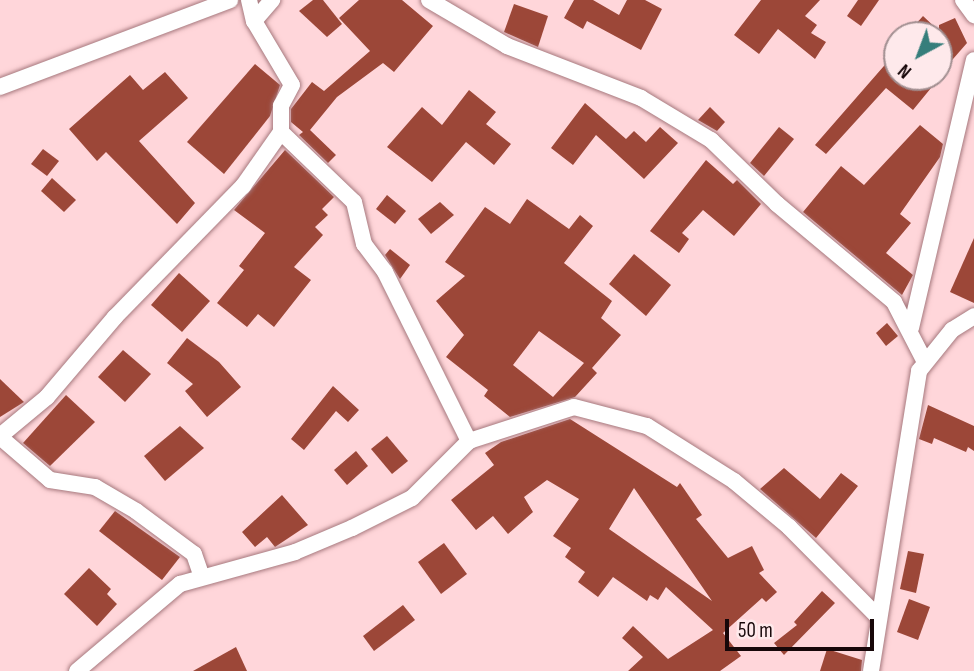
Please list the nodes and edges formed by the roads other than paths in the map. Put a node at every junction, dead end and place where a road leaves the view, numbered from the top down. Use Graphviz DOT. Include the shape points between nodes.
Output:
graph roads {
  1 [pos="230,0"];
  2 [pos="248,0"];
  3 [pos="272,0"];
  4 [pos="429,0"];
  5 [pos="963,0"];
  6 [pos="974,15"];
  7 [pos="254,21"];
  8 [pos="974,60"];
  9 [pos="0,87"];
  10 [pos="281,132"];
  11 [pos="974,316"];
  12 [pos="911,328"];
  13 [pos="924,360"];
  14 [pos="0,436"];
  15 [pos="469,441"];
  16 [pos="201,574"];
  17 [pos="877,616"];
  18 [pos="77,671"];
  19 [pos="871,671"];
  1 -- 9 [label="street"];
  2 -- 7 [label="street"];
  3 -- 7 [label="street"];
  4 -- 12 [label="street" via="507,46 641,98 711,140 777,204 894,302"];
  5 -- 6 [label="street"];
  7 -- 10 [label="street" via="292,85 281,106"];
  8 -- 12 [label="street"];
  10 -- 14 [label="street" via="243,186 115,317 47,397"];
  10 -- 15 [label="street" via="354,202 365,244 385,272"];
  11 -- 13 [label="street"];
  12 -- 13 [label="street"];
  13 -- 17 [label="street" via="911,403"];
  14 -- 16 [label="street" via="50,480 95,487 136,511 194,554"];
  15 -- 16 [label="street" via="411,498 352,528 295,552"];
  15 -- 17 [label="street" via="574,407 647,426 734,481 789,527"];
  16 -- 18 [label="street" via="166,594"];
  17 -- 19 [label="street"];
}
